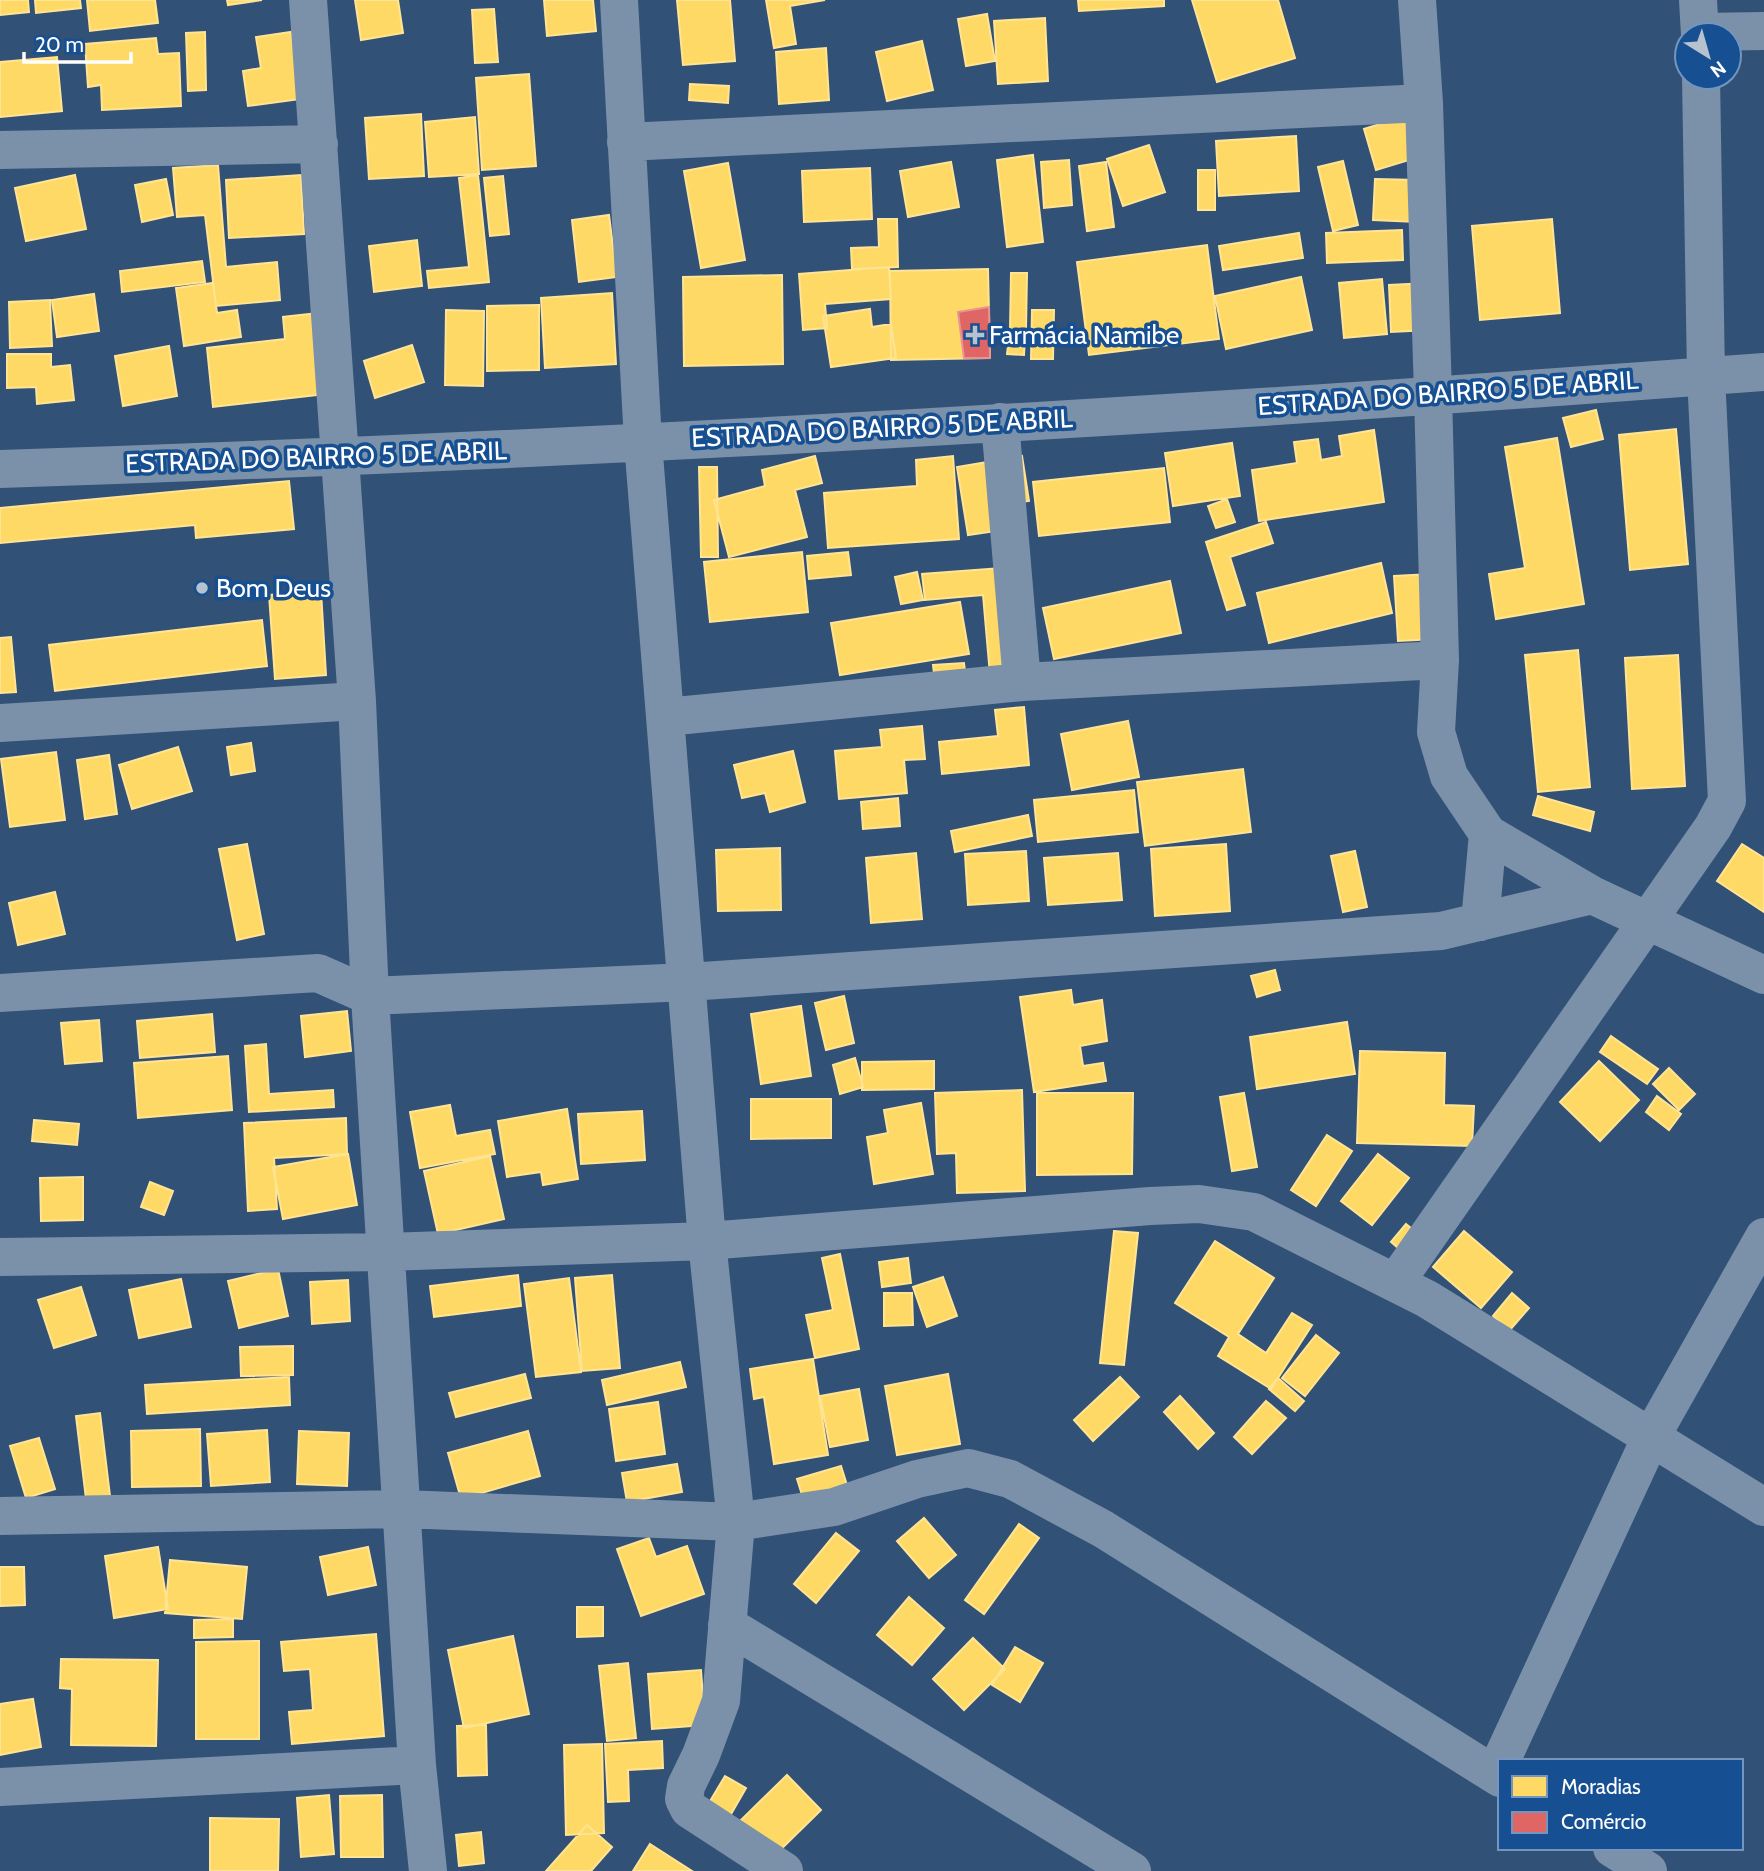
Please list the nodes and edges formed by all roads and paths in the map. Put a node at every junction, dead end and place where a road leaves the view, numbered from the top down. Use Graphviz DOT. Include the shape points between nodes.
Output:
graph roads {
  1 [pos="308,0"];
  2 [pos="619,0"];
  3 [pos="1417,0"];
  4 [pos="1743,28"];
  5 [pos="1764,31"];
  6 [pos="1701,91"];
  7 [pos="1424,103"];
  8 [pos="626,142"];
  9 [pos="319,144"];
  10 [pos="0,150"];
  11 [pos="1764,372"];
  12 [pos="1706,376"];
  13 [pos="1433,394"];
  14 [pos="1000,422"];
  15 [pos="643,442"];
  16 [pos="342,458"];
  17 [pos="0,469"];
  18 [pos="1440,660"];
  19 [pos="1022,682"];
  20 [pos="357,701"];
  21 [pos="666,717"];
  22 [pos="0,723"];
  23 [pos="1488,834"];
  24 [pos="1592,895"];
  25 [pos="1647,918"];
  26 [pos="1480,922"];
  27 [pos="1764,975"];
  28 [pos="688,982"];
  29 [pos="0,993"];
  30 [pos="370,996"];
  31 [pos="1764,1237"];
  32 [pos="707,1241"];
  33 [pos="386,1252"];
  34 [pos="0,1257"];
  35 [pos="1395,1283"];
  36 [pos="1651,1437"];
  37 [pos="1764,1507"];
  38 [pos="402,1509"];
  39 [pos="0,1516"];
  40 [pos="736,1522"];
  41 [pos="727,1625"];
  42 [pos="1504,1759"];
  43 [pos="417,1765"];
  44 [pos="1498,1768"];
  45 [pos="0,1787"];
  46 [pos="1615,1850"];
  47 [pos="428,1871"];
  48 [pos="784,1871"];
  49 [pos="1132,1871"];
  50 [pos="1648,1871"];
  1 -- 9 [label="street"];
  2 -- 8 [label="street"];
  3 -- 7 [label="street"];
  4 -- 5 [label="street"];
  6 -- 12 [label="street"];
  7 -- 8 [label="street"];
  7 -- 13 [label="street"];
  8 -- 15 [label="street"];
  9 -- 10 [label="street"];
  9 -- 16 [label="street"];
  11 -- 12 [label="street, ESTRADA DO BAIRRO 5 DE ABRIL"];
  12 -- 13 [label="street, ESTRADA DO BAIRRO 5 DE ABRIL"];
  12 -- 25 [label="street" via="1727,801"];
  13 -- 14 [label="street, ESTRADA DO BAIRRO 5 DE ABRIL"];
  13 -- 18 [label="street"];
  14 -- 15 [label="street, ESTRADA DO BAIRRO 5 DE ABRIL"];
  14 -- 19 [label="street"];
  15 -- 16 [label="street, ESTRADA DO BAIRRO 5 DE ABRIL"];
  15 -- 21 [label="street"];
  16 -- 17 [label="street, ESTRADA DO BAIRRO 5 DE ABRIL"];
  16 -- 20 [label="street"];
  18 -- 19 [label="street"];
  18 -- 23 [label="street" via="1436,732 1449,776"];
  19 -- 21 [label="street"];
  20 -- 22 [label="street"];
  20 -- 30 [label="street"];
  21 -- 28 [label="street"];
  23 -- 24 [label="street"];
  23 -- 26 [label="street"];
  24 -- 25 [label="street"];
  24 -- 26 [label="street"];
  25 -- 27 [label="street"];
  25 -- 35 [label="street"];
  26 -- 28 [label="street" via="1339,939"];
  28 -- 30 [label="street"];
  28 -- 32 [label="street"];
  29 -- 30 [label="street" via="318,973"];
  30 -- 33 [label="street"];
  31 -- 36 [label="street"];
  32 -- 33 [label="street"];
  32 -- 35 [label="street" via="1199,1204 1254,1212"];
  32 -- 40 [label="street"];
  33 -- 34 [label="street"];
  33 -- 38 [label="street"];
  35 -- 36 [label="street"];
  36 -- 37 [label="street"];
  36 -- 42 [label="street"];
  38 -- 39 [label="street"];
  38 -- 40 [label="street"];
  38 -- 43 [label="street"];
  40 -- 41 [label="street"];
  40 -- 44 [label="street" via="834,1507 917,1479 968,1468 1010,1479 1103,1529"];
  41 -- 48 [label="street" via="721,1701 684,1799 689,1809"];
  41 -- 49 [label="street"];
  43 -- 45 [label="street"];
  43 -- 47 [label="street"];
  46 -- 50 [label="street"];
}
